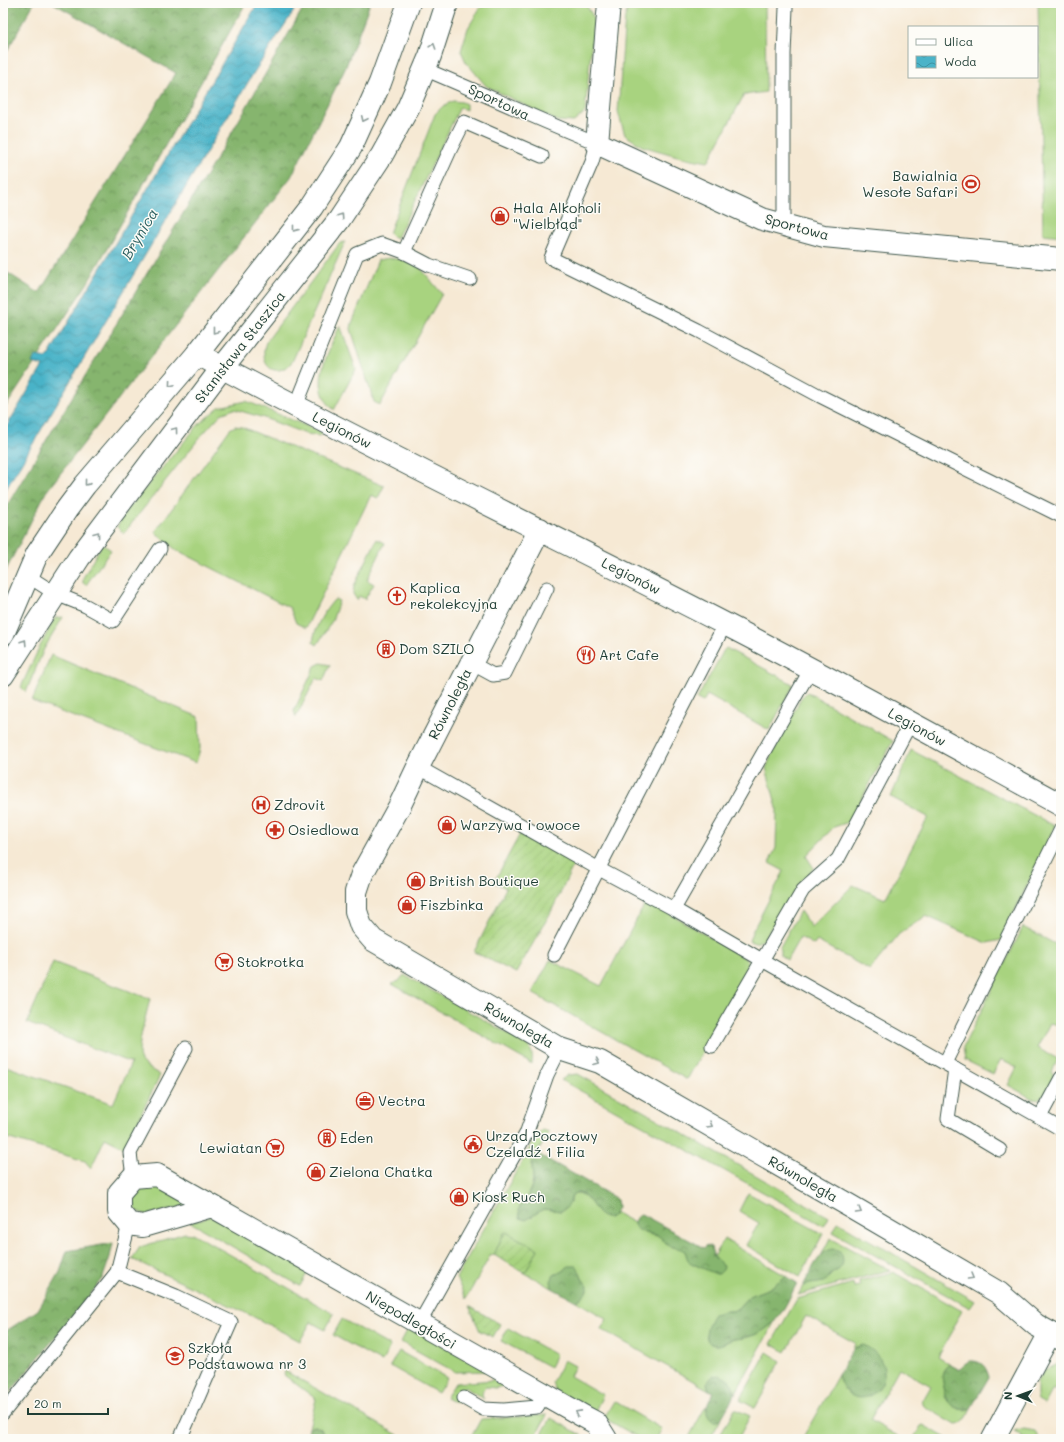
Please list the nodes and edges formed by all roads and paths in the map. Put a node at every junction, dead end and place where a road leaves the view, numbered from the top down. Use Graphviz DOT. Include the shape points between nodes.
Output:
graph roads {
  1 [pos="409,3"];
  2 [pos="447,3"];
  3 [pos="609,3"];
  4 [pos="786,8"];
  5 [pos="424,69"];
  6 [pos="597,143"];
  7 [pos="542,156"];
  8 [pos="784,225"];
  9 [pos="404,252"];
  10 [pos="1061,259"];
  11 [pos="470,280"];
  12 [pos="197,354"];
  13 [pos="222,368"];
  14 [pos="296,406"];
  15 [pos="1061,516"];
  16 [pos="540,529"];
  17 [pos="160,549"];
  18 [pos="28,576"];
  19 [pos="547,588"];
  20 [pos="56,594"];
  21 [pos="725,624"];
  22 [pos="3,634"];
  23 [pos="471,663"];
  24 [pos="811,669"];
  25 [pos="3,674"];
  26 [pos="910,724"];
  27 [pos="418,767"];
  28 [pos="1061,805"];
  29 [pos="1061,829"];
  30 [pos="599,869"];
  31 [pos="674,909"];
  32 [pos="554,955"];
  33 [pos="762,960"];
  34 [pos="712,1046"];
  35 [pos="186,1048"];
  36 [pos="560,1049"];
  37 [pos="950,1066"];
  38 [pos="1061,1078"];
  39 [pos="1040,1117"];
  40 [pos="1061,1128"];
  41 [pos="1000,1150"];
  42 [pos="133,1177"];
  43 [pos="212,1206"];
  44 [pos="129,1224"];
  45 [pos="117,1272"];
  46 [pos="419,1324"];
  47 [pos="1056,1336"];
  48 [pos="545,1394"];
  49 [pos="464,1398"];
  50 [pos="3,1413"];
  51 [pos="179,1439"];
  52 [pos="606,1439"];
  53 [pos="993,1439"];
  1 -- 12 [label="street, one-way" via="380,83 351,146 312,207"];
  5 -- 2 [label="street, Stanisława Staszica, one-way"];
  3 -- 6 [label="street"];
  4 -- 8 [label="lane"];
  5 -- 6 [label="lane, Sportowa"];
  13 -- 5 [label="street, Stanisława Staszica, one-way" via="339,220 382,155 408,108"];
  6 -- 8 [label="street, Sportowa" via="762,219"];
  6 -- 15 [label="lane" via="592,162 551,258"];
  7 -- 9 [label="lane" via="464,122"];
  8 -- 10 [label="street, Sportowa" via="824,236"];
  9 -- 11 [label="lane" via="429,265"];
  9 -- 14 [label="lane" via="382,244 357,254"];
  12 -- 13 [label="street, Legionów"];
  12 -- 18 [label="street, one-way" via="85,485 37,554"];
  13 -- 14 [label="street, Legionów"];
  20 -- 13 [label="street, Stanisława Staszica, one-way" via="79,558"];
  14 -- 16 [label="street, Legionów"];
  16 -- 21 [label="street, Legionów"];
  16 -- 23 [label="street, Równoległa"];
  17 -- 20 [label="lane" via="113,621"];
  18 -- 20 [label="lane"];
  18 -- 22 [label="street"];
  19 -- 23 [label="lane" via="505,673 493,675"];
  25 -- 20 [label="street, Stanisława Staszica, one-way"];
  21 -- 24 [label="street, Legionów"];
  21 -- 30 [label="lane"];
  23 -- 27 [label="street, Równoległa"];
  24 -- 26 [label="street, Legionów"];
  24 -- 31 [label="lane"];
  26 -- 28 [label="street, Legionów"];
  26 -- 33 [label="lane" via="838,859 803,890"];
  27 -- 30 [label="lane"];
  27 -- 36 [label="street, Równoległa" via="362,874 356,892 356,911 361,926 373,940"];
  29 -- 37 [label="lane"];
  30 -- 31 [label="lane"];
  30 -- 32 [label="lane"];
  31 -- 33 [label="lane"];
  33 -- 34 [label="lane"];
  33 -- 37 [label="lane"];
  35 -- 42 [label="lane" via="130,1153"];
  36 -- 46 [label="lane" via="547,1075 526,1134"];
  36 -- 47 [label="street, Równoległa, one-way" via="600,1062 852,1207 999,1293 1036,1325"];
  37 -- 39 [label="lane"];
  37 -- 41 [label="lane" via="948,1119"];
  38 -- 39 [label="lane"];
  39 -- 40 [label="lane"];
  42 -- 43 [label="street, Niepodległości" via="157,1175"];
  42 -- 44 [label="street" via="120,1193 119,1212"];
  43 -- 44 [label="street" via="143,1226"];
  43 -- 46 [label="street, Niepodległości"];
  44 -- 45 [label="lane"];
  45 -- 50 [label="lane"];
  45 -- 51 [label="lane" via="231,1322"];
  46 -- 48 [label="street, Niepodległości"];
  47 -- 53 [label="street"];
  48 -- 49 [label="lane" via="537,1407 504,1410 483,1409"];
  52 -- 48 [label="street, Niepodległości, one-way" via="596,1423"];
}
